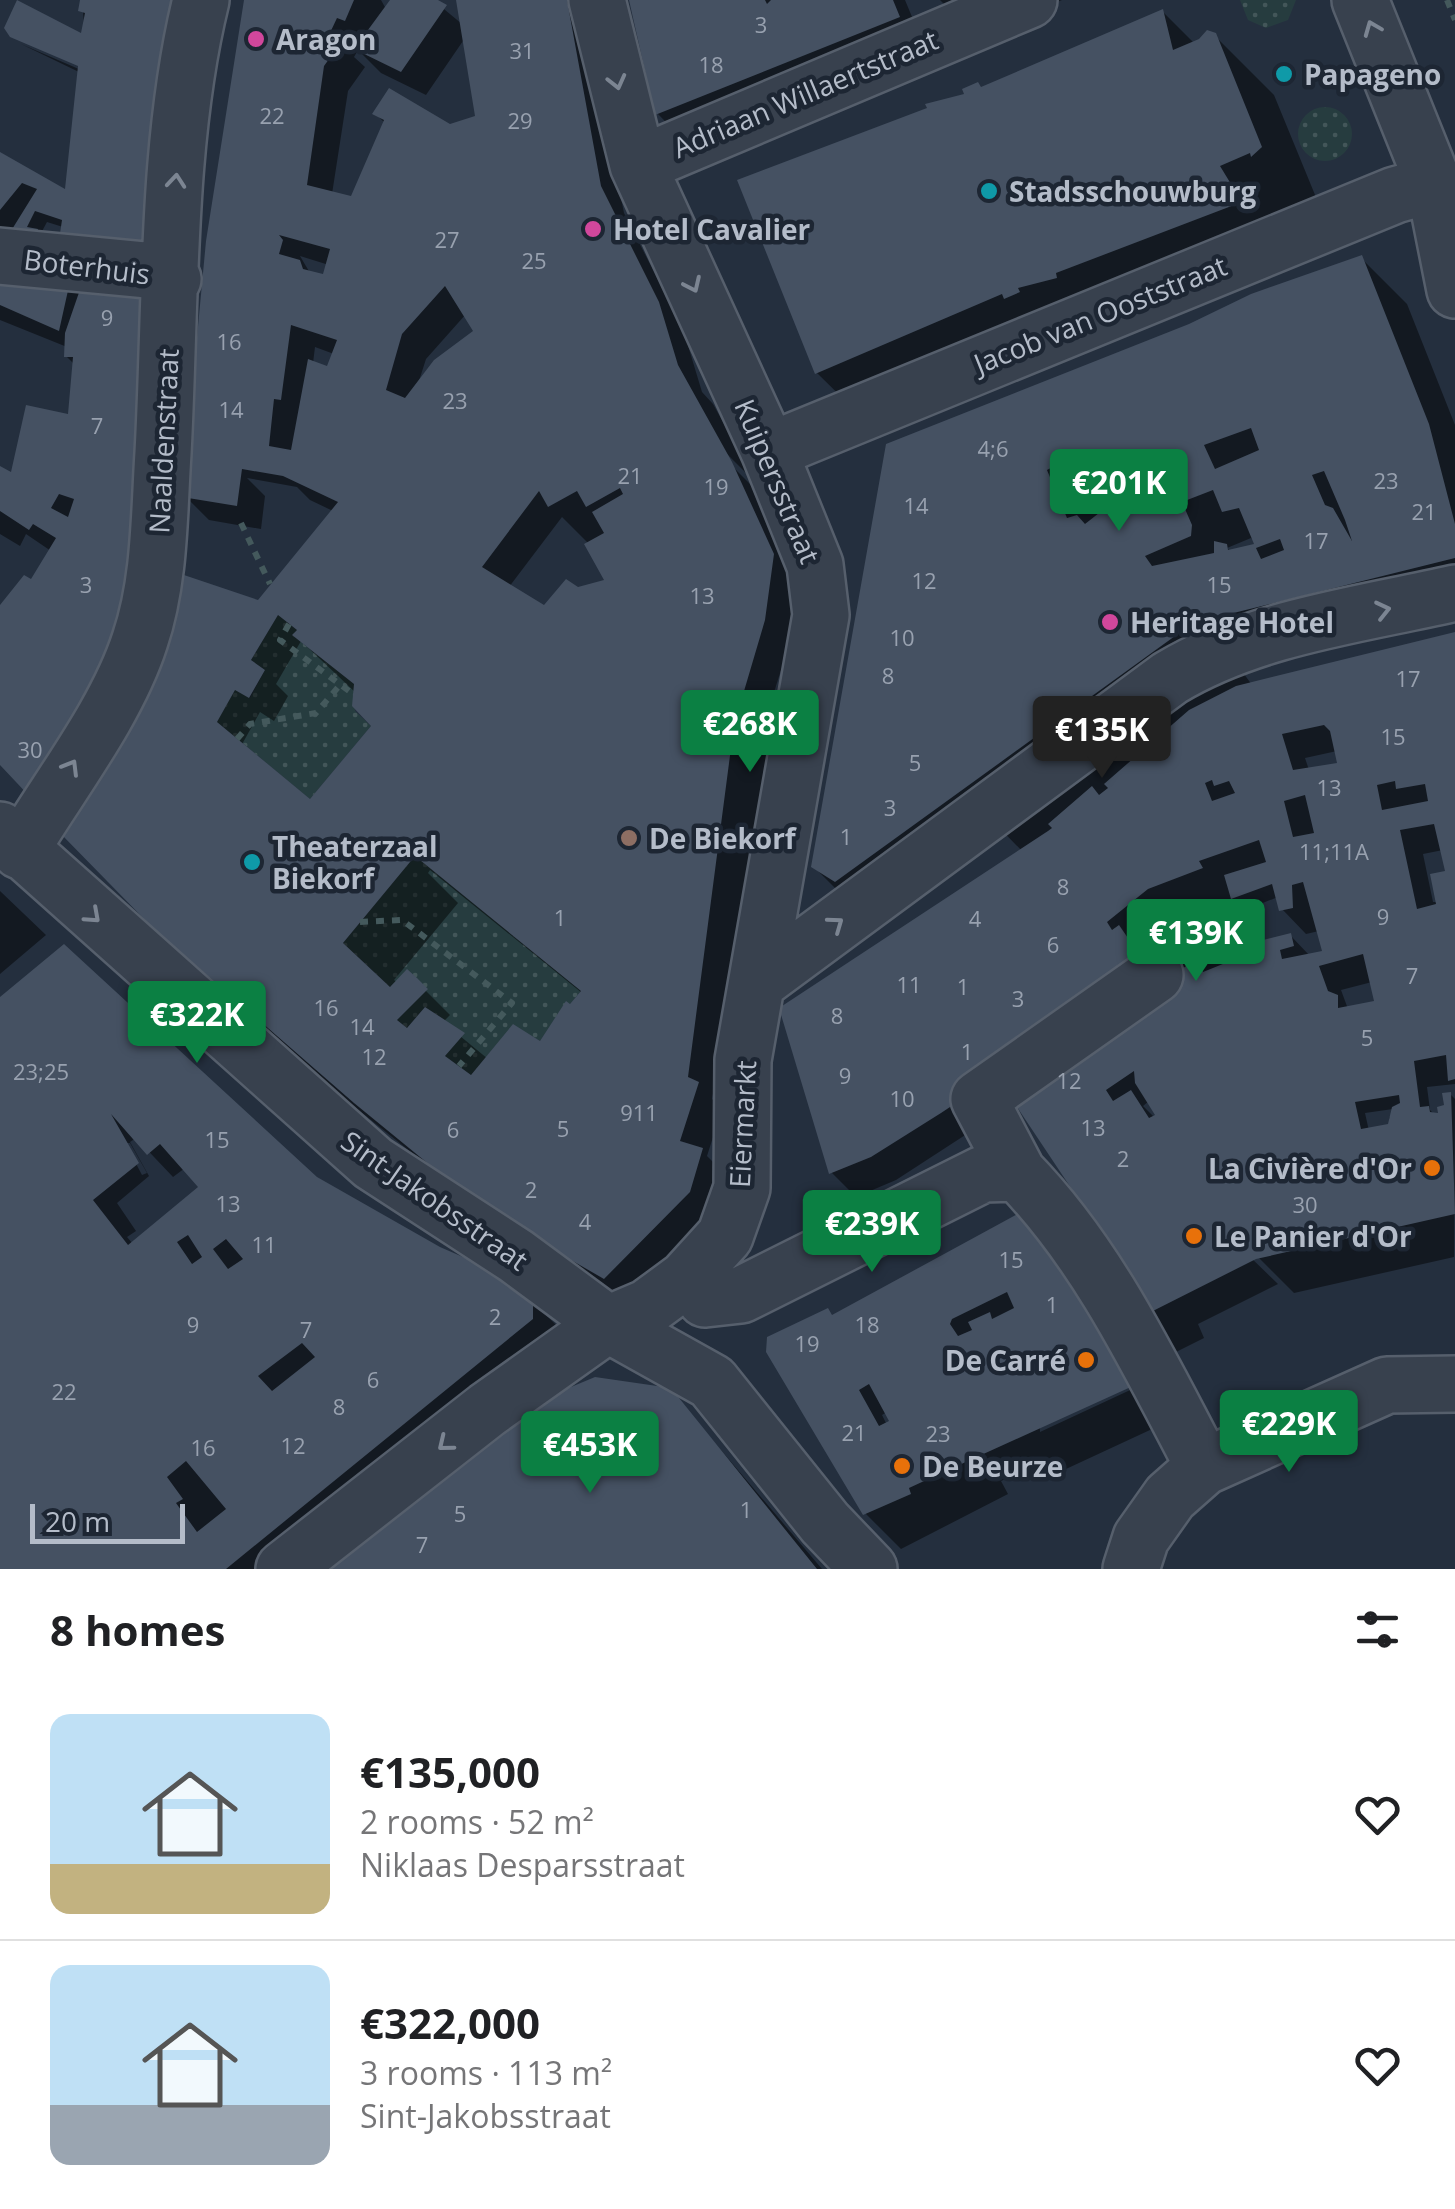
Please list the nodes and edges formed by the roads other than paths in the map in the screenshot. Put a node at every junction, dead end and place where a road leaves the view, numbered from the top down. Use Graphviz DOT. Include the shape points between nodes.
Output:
graph roads {
  1 [pos="201,0"];
  2 [pos="597,0"];
  3 [pos="1029,0"];
  4 [pos="1360,0"];
  5 [pos="923,19"];
  6 [pos="638,165"];
  7 [pos="1434,184"];
  8 [pos="0,256"];
  9 [pos="1453,259"];
  10 [pos="173,278"];
  11 [pos="769,451"];
  12 [pos="1455,594"];
  13 [pos="10,841"];
  14 [pos="1155,976"];
  15 [pos="758,982"];
  16 [pos="1013,1164"];
  17 [pos="706,1299"];
  18 [pos="608,1324"];
  19 [pos="1455,1384"];
  20 [pos="1204,1467"];
  21 [pos="284,1569"];
  22 [pos="869,1569"];
  23 [pos="1131,1569"];
  10 -- 1 [label="street, Naaldenstraat, one-way" via="183,112"];
  2 -- 6 [label="street, Kuipersstraat, one-way"];
  3 -- 5 [label="street, Adriaan Willaertstraat"];
  7 -- 4 [label="street, one-way"];
  5 -- 6 [label="street, Adriaan Willaertstraat"];
  6 -- 11 [label="street, Kuipersstraat, one-way"];
  7 -- 9 [label="street"];
  7 -- 11 [label="street, Jacob van Ooststraat"];
  8 -- 10 [label="street, Boterhuis"];
  13 -- 10 [label="street, Naaldenstraat, one-way" via="112,699 141,639 155,570"];
  11 -- 15 [label="street, Kuipersstraat" via="815,565 822,615"];
  15 -- 12 [label="street, one-way" via="1206,657 1246,641"];
  13 -- 18 [label="street, Sint-Jakobsstraat, one-way" via="373,1163"];
  14 -- 16 [label="street" via="979,1099"];
  15 -- 18 [label="street, Eiermarkt" via="743,1060 742,1188 726,1236 686,1279"];
  16 -- 17 [label="street" via="740,1296"];
  16 -- 20 [label="street" via="1060,1216"];
  18 -- 21 [label="street, Eiermarkt, one-way"];
  18 -- 22 [label="street" via="712,1382"];
  19 -- 20 [label="street" via="1387,1385"];
  20 -- 23 [label="street" via="1170,1497 1142,1538"];
}
